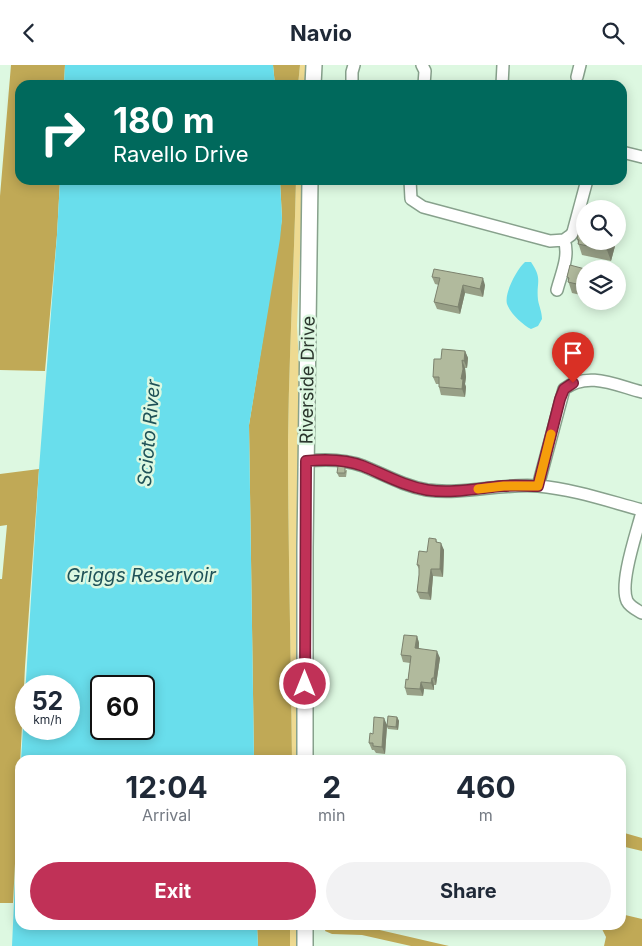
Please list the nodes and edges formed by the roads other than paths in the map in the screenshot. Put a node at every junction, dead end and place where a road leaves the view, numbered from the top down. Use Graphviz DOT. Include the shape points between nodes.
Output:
graph roads {
  1 [pos="314,65"];
  2 [pos="354,65"];
  3 [pos="422,65"];
  4 [pos="503,65"];
  5 [pos="580,65"];
  6 [pos="577,77"];
  7 [pos="313,80"];
  8 [pos="352,80"];
  9 [pos="424,80"];
  10 [pos="502,80"];
  11 [pos="627,153"];
  12 [pos="642,157"];
  13 [pos="310,185"];
  14 [pos="410,185"];
  15 [pos="585,185"];
  16 [pos="564,240"];
  17 [pos="557,290"];
  18 [pos="642,392"];
  19 [pos="306,461"];
  20 [pos="538,486"];
  21 [pos="642,511"];
  22 [pos="642,613"];
  23 [pos="305,755"];
  24 [pos="305,930"];
  25 [pos="305,946"];
  1 -- 7 [label="main road"];
  2 -- 8 [label="street"];
  3 -- 9 [label="street"];
  4 -- 10 [label="street"];
  5 -- 6 [label="street"];
  11 -- 12 [label="street"];
  13 -- 19 [label="main road, Riverside Drive"];
  14 -- 16 [label="street" via="411,199 423,207 550,241"];
  15 -- 16 [label="street" via="573,231"];
  16 -- 17 [label="street" via="567,247"];
  18 -- 20 [label="street" via="595,380 578,381 564,389"];
  19 -- 20 [label="street" via="351,463 401,483 441,491"];
  19 -- 23 [label="main road, Riverside Drive"];
  20 -- 21 [label="street"];
  21 -- 22 [label="street" via="625,588 627,600"];
  24 -- 25 [label="main road"];
}
